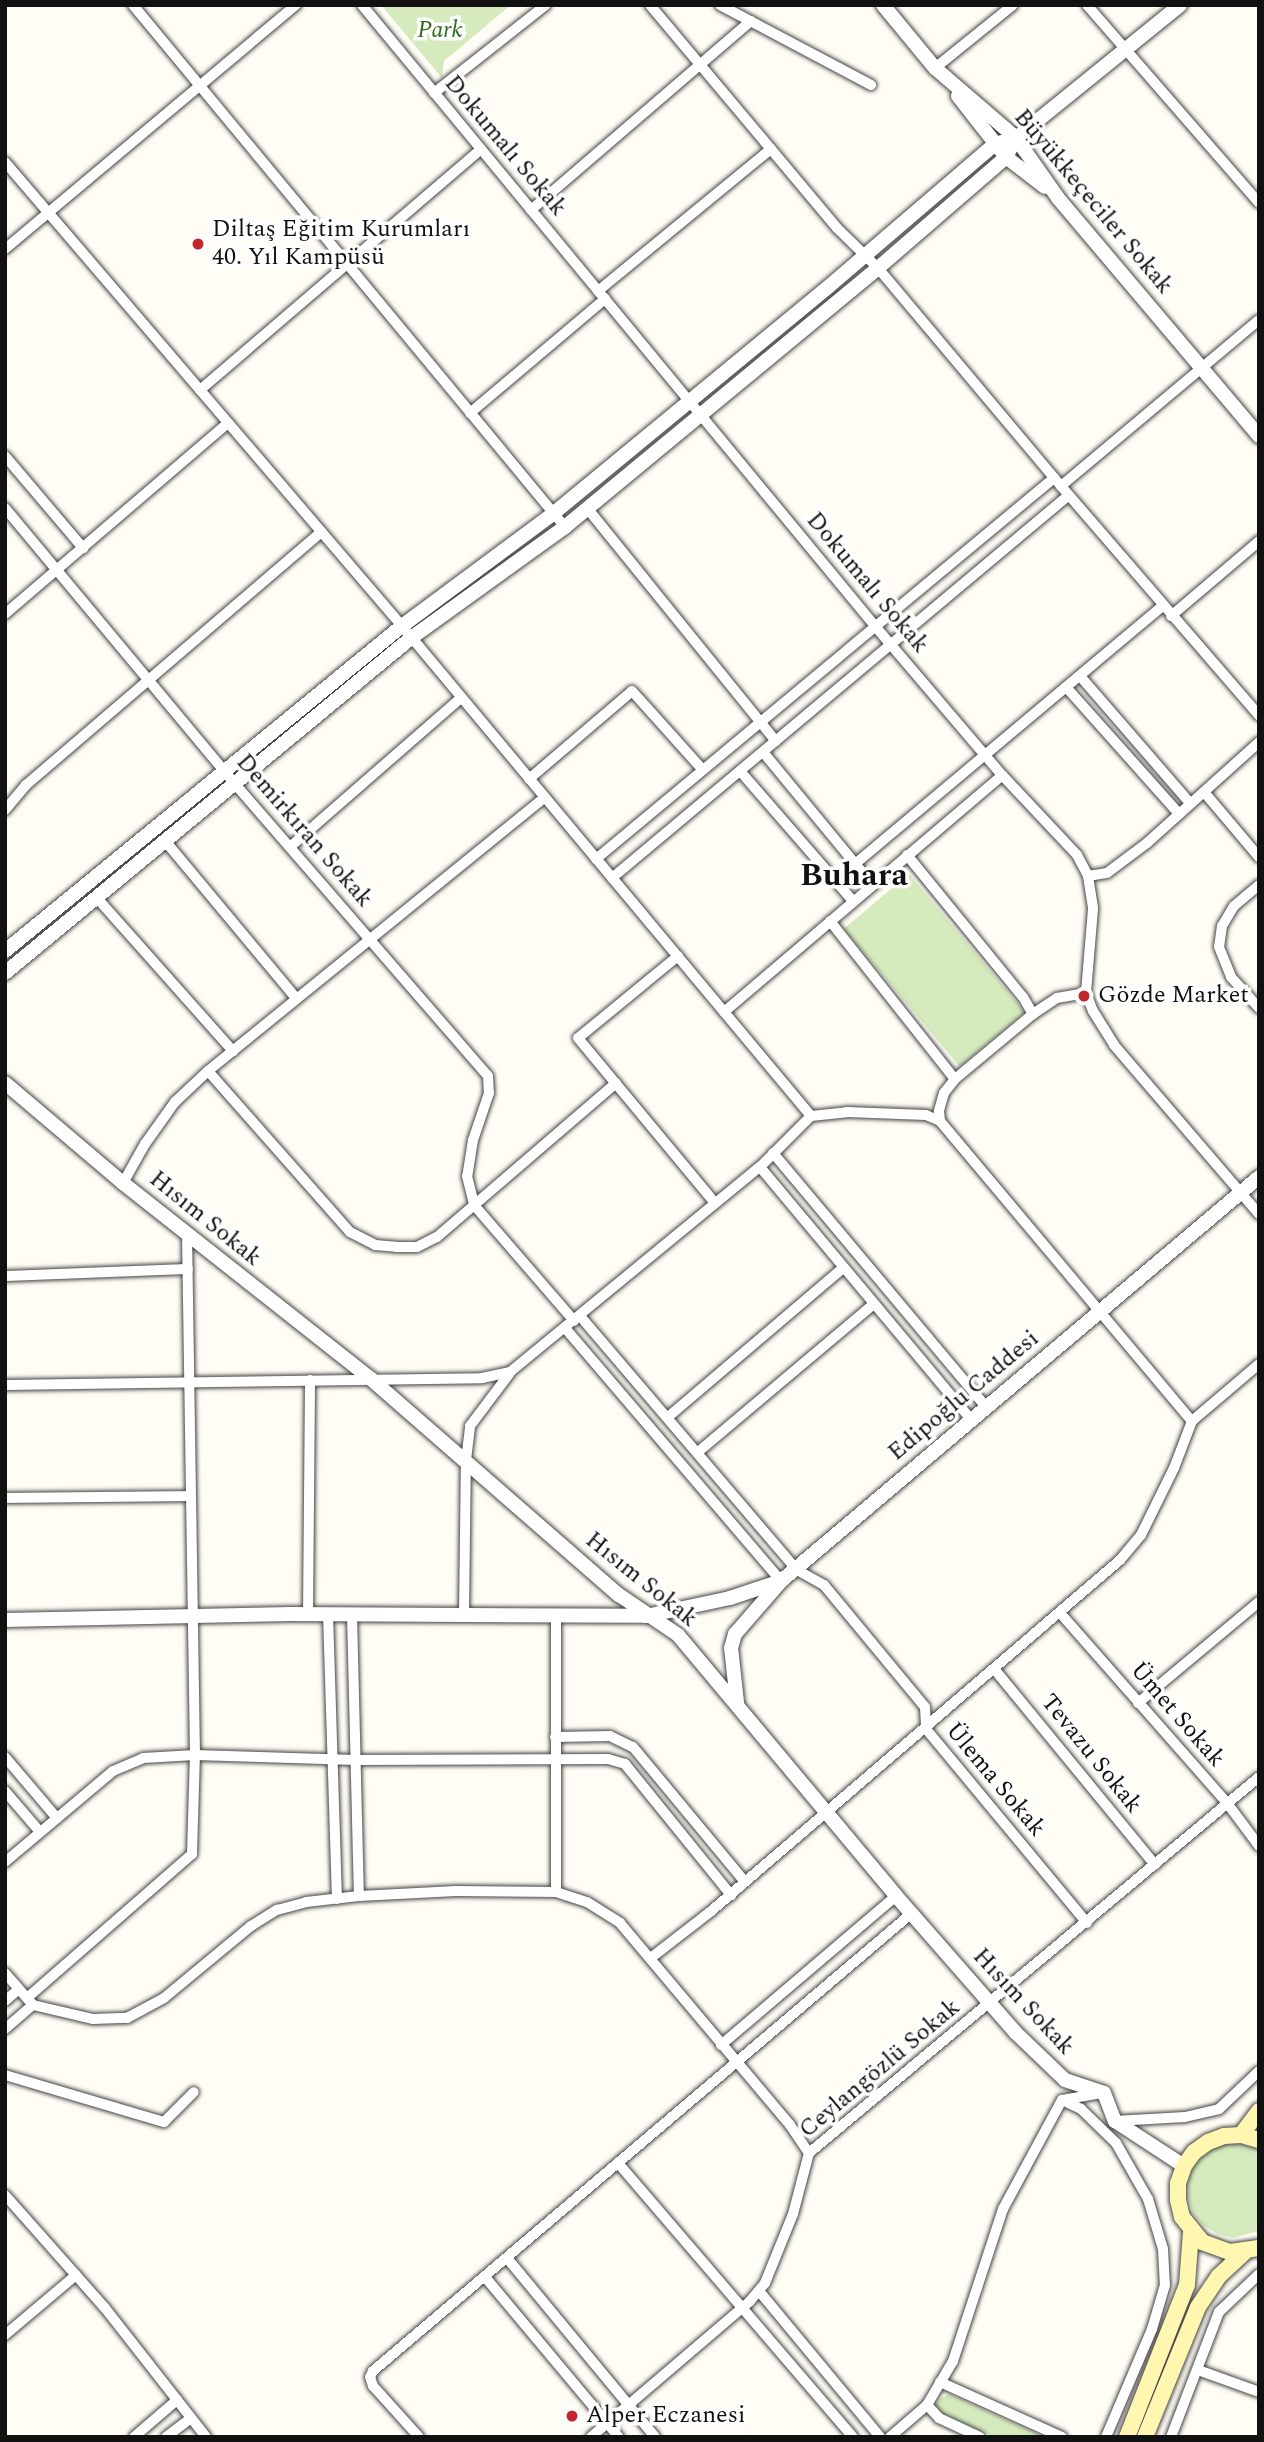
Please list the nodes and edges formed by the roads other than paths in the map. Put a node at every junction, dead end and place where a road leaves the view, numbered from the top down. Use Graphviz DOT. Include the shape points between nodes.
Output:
graph roads {
  1 [pos="133,5"];
  2 [pos="296,5"];
  3 [pos="362,5"];
  4 [pos="546,5"];
  5 [pos="650,5"];
  6 [pos="720,5"];
  7 [pos="883,5"];
  8 [pos="1013,5"];
  9 [pos="1087,5"];
  10 [pos="1180,5"];
  11 [pos="751,21"];
  12 [pos="1125,49"];
  13 [pos="699,65"];
  14 [pos="935,68"];
  15 [pos="871,85"];
  16 [pos="200,86"];
  17 [pos="434,93"];
  18 [pos="1016,138"];
  19 [pos="995,144"];
  20 [pos="481,149"];
  21 [pos="771,149"];
  22 [pos="1006,157"];
  23 [pos="5,162"];
  24 [pos="1058,198"];
  25 [pos="1259,203"];
  26 [pos="531,210"];
  27 [pos="48,213"];
  28 [pos="5,249"];
  29 [pos="865,255"];
  30 [pos="347,264"];
  31 [pos="878,268"];
  32 [pos="601,295"];
  33 [pos="1259,320"];
  34 [pos="1202,369"];
  35 [pos="200,390"];
  36 [pos="690,402"];
  37 [pos="470,413"];
  38 [pos="700,414"];
  39 [pos="1254,420"];
  40 [pos="228,423"];
  41 [pos="1259,436"];
  42 [pos="5,456"];
  43 [pos="1057,482"];
  44 [pos="1069,495"];
  45 [pos="5,508"];
  46 [pos="587,508"];
  47 [pos="554,513"];
  48 [pos="565,527"];
  49 [pos="321,533"];
  50 [pos="1259,541"];
  51 [pos="83,548"];
  52 [pos="58,570"];
  53 [pos="1163,606"];
  54 [pos="5,614"];
  55 [pos="1171,615"];
  56 [pos="402,626"];
  57 [pos="875,626"];
  58 [pos="411,638"];
  59 [pos="891,644"];
  60 [pos="1080,676"];
  61 [pos="150,680"];
  62 [pos="1066,687"];
  63 [pos="461,698"];
  64 [pos="1259,715"];
  65 [pos="761,722"];
  66 [pos="776,741"];
  67 [pos="1259,742"];
  68 [pos="763,752"];
  69 [pos="986,754"];
  70 [pos="703,770"];
  71 [pos="740,771"];
  72 [pos="225,772"];
  73 [pos="1002,775"];
  74 [pos="529,779"];
  75 [pos="234,784"];
  76 [pos="1204,792"];
  77 [pos="545,797"];
  78 [pos="1191,804"];
  79 [pos="5,810"];
  80 [pos="1179,814"];
  81 [pos="166,842"];
  82 [pos="290,847"];
  83 [pos="907,855"];
  84 [pos="1259,857"];
  85 [pos="596,859"];
  86 [pos="855,864"];
  87 [pos="1088,876"];
  88 [pos="612,878"];
  89 [pos="872,884"];
  90 [pos="1259,885"];
  91 [pos="97,898"];
  92 [pos="853,901"];
  93 [pos="830,921"];
  94 [pos="370,940"];
  95 [pos="5,951"];
  96 [pos="678,956"];
  97 [pos="5,973"];
  98 [pos="1086,993"];
  99 [pos="297,999"];
  100 [pos="1259,1008"];
  101 [pos="724,1012"];
  102 [pos="1033,1014"];
  103 [pos="233,1051"];
  104 [pos="208,1070"];
  105 [pos="954,1079"];
  106 [pos="5,1083"];
  107 [pos="616,1083"];
  108 [pos="811,1116"];
  109 [pos="940,1121"];
  110 [pos="773,1153"];
  111 [pos="760,1167"];
  112 [pos="1259,1177"];
  113 [pos="123,1183"];
  114 [pos="1241,1193"];
  115 [pos="714,1202"];
  116 [pos="474,1205"];
  117 [pos="1259,1214"];
  118 [pos="187,1235"];
  119 [pos="843,1268"];
  120 [pos="188,1269"];
  121 [pos="5,1276"];
  122 [pos="874,1304"];
  123 [pos="1101,1310"];
  124 [pos="573,1322"];
  125 [pos="1256,1371"];
  126 [pos="510,1372"];
  127 [pos="371,1379"];
  128 [pos="190,1380"];
  129 [pos="310,1380"];
  130 [pos="5,1385"];
  131 [pos="985,1406"];
  132 [pos="668,1417"];
  133 [pos="970,1418"];
  134 [pos="1192,1421"];
  135 [pos="698,1452"];
  136 [pos="466,1460"];
  137 [pos="191,1496"];
  138 [pos="5,1498"];
  139 [pos="797,1570"];
  140 [pos="781,1581"];
  141 [pos="1259,1602"];
  142 [pos="308,1614"];
  143 [pos="328,1614"];
  144 [pos="1061,1614"];
  145 [pos="352,1615"];
  146 [pos="464,1615"];
  147 [pos="193,1616"];
  148 [pos="556,1616"];
  149 [pos="646,1616"];
  150 [pos="5,1620"];
  151 [pos="995,1670"];
  152 [pos="737,1702"];
  153 [pos="1138,1703"];
  154 [pos="926,1729"];
  155 [pos="555,1737"];
  156 [pos="195,1755"];
  157 [pos="5,1758"];
  158 [pos="556,1758"];
  159 [pos="333,1760"];
  160 [pos="356,1760"];
  161 [pos="1259,1777"];
  162 [pos="5,1791"];
  163 [pos="1227,1803"];
  164 [pos="828,1812"];
  165 [pos="57,1818"];
  166 [pos="40,1832"];
  167 [pos="1259,1846"];
  168 [pos="5,1862"];
  169 [pos="1155,1866"];
  170 [pos="745,1882"];
  171 [pos="556,1892"];
  172 [pos="731,1895"];
  173 [pos="359,1896"];
  174 [pos="896,1896"];
  175 [pos="337,1899"];
  176 [pos="912,1913"];
  177 [pos="1087,1923"];
  178 [pos="652,1957"];
  179 [pos="5,1973"];
  180 [pos="26,1997"];
  181 [pos="5,2001"];
  182 [pos="991,2003"];
  183 [pos="5,2029"];
  184 [pos="721,2045"];
  185 [pos="735,2063"];
  186 [pos="1259,2071"];
  187 [pos="5,2075"];
  188 [pos="194,2092"];
  189 [pos="1104,2093"];
  190 [pos="1062,2100"];
  191 [pos="1259,2111"];
  192 [pos="1115,2121"];
  193 [pos="1241,2135"];
  194 [pos="1259,2140"];
  195 [pos="809,2153"];
  196 [pos="618,2163"];
  197 [pos="1184,2166"];
  198 [pos="5,2194"];
  199 [pos="1191,2232"];
  200 [pos="1252,2250"];
  201 [pos="507,2258"];
  202 [pos="1259,2273"];
  203 [pos="76,2275"];
  204 [pos="485,2277"];
  205 [pos="759,2291"];
  206 [pos="742,2308"];
  207 [pos="5,2335"];
  208 [pos="1198,2370"];
  209 [pos="940,2382"];
  210 [pos="1259,2392"];
  211 [pos="177,2400"];
  212 [pos="628,2404"];
  213 [pos="927,2404"];
  214 [pos="191,2418"];
  215 [pos="607,2423"];
  216 [pos="134,2437"];
  217 [pos="166,2437"];
  218 [pos="206,2437"];
  219 [pos="419,2437"];
  220 [pos="591,2437"];
  221 [pos="619,2437"];
  222 [pos="655,2437"];
  223 [pos="853,2437"];
  224 [pos="880,2437"];
  225 [pos="890,2437"];
  226 [pos="980,2437"];
  227 [pos="1062,2437"];
  228 [pos="1106,2437"];
  229 [pos="1127,2437"];
  230 [pos="1145,2437"];
  231 [pos="1171,2437"];
  1 -- 16 [label="street"];
  2 -- 16 [label="street"];
  3 -- 17 [label="street, Dokumalı Sokak"];
  4 -- 17 [label="street"];
  5 -- 13 [label="street"];
  6 -- 11 [label="street"];
  7 -- 14 [label="street, Büyükkeçeciler Sokak"];
  8 -- 14 [label="street"];
  9 -- 12 [label="street"];
  10 -- 12 [label="street"];
  11 -- 13 [label="street"];
  11 -- 15 [label="street"];
  12 -- 18 [label="street"];
  12 -- 25 [label="street"];
  13 -- 21 [label="street"];
  13 -- 26 [label="street"];
  14 -- 18 [label="street, Büyükkeçeciler Sokak"];
  14 -- 19 [label="street"];
  16 -- 27 [label="street"];
  16 -- 30 [label="street"];
  17 -- 20 [label="street, Dokumalı Sokak"];
  18 -- 19 [label="street"];
  18 -- 22 [label="street"];
  18 -- 24 [label="street, Büyükkeçeciler Sokak"];
  19 -- 22 [label="street"];
  19 -- 29 [label="street"];
  20 -- 26 [label="street, Dokumalı Sokak"];
  20 -- 30 [label="street"];
  21 -- 29 [label="street"];
  21 -- 32 [label="street"];
  22 -- 24 [label="street"];
  22 -- 31 [label="street"];
  23 -- 27 [label="street"];
  24 -- 34 [label="street, Büyükkeçeciler Sokak"];
  26 -- 32 [label="street, Dokumalı Sokak"];
  27 -- 28 [label="street"];
  27 -- 35 [label="street"];
  29 -- 31 [label="street"];
  29 -- 36 [label="street"];
  30 -- 35 [label="street"];
  30 -- 37 [label="street"];
  31 -- 38 [label="street"];
  31 -- 43 [label="street"];
  32 -- 36 [label="street, Dokumalı Sokak"];
  32 -- 37 [label="street"];
  33 -- 34 [label="street"];
  34 -- 39 [label="street, Büyükkeçeciler Sokak"];
  34 -- 43 [label="street"];
  35 -- 40 [label="street"];
  36 -- 38 [label="street, Dokumalı Sokak"];
  36 -- 47 [label="street"];
  37 -- 47 [label="street"];
  38 -- 46 [label="street"];
  38 -- 57 [label="street, Dokumalı Sokak"];
  39 -- 41 [label="street, Büyükkeçeciler Sokak"];
  40 -- 49 [label="street"];
  40 -- 51 [label="street"];
  42 -- 51 [label="street"];
  43 -- 44 [label="street"];
  43 -- 57 [label="street"];
  44 -- 53 [label="street"];
  44 -- 59 [label="street"];
  45 -- 52 [label="street, Demirkıran Sokak"];
  46 -- 48 [label="street"];
  46 -- 65 [label="street"];
  47 -- 48 [label="street"];
  47 -- 56 [label="street"];
  48 -- 58 [label="street"];
  49 -- 56 [label="street"];
  49 -- 61 [label="street"];
  50 -- 55 [label="street"];
  51 -- 52 [label="street"];
  52 -- 54 [label="street"];
  52 -- 61 [label="street, Demirkıran Sokak"];
  53 -- 55 [label="street"];
  53 -- 60 [label="street"];
  55 -- 64 [label="street"];
  56 -- 58 [label="street"];
  56 -- 72 [label="street"];
  57 -- 59 [label="street, Dokumalı Sokak"];
  57 -- 65 [label="street"];
  58 -- 63 [label="street"];
  58 -- 75 [label="street"];
  59 -- 66 [label="street"];
  59 -- 69 [label="street, Dokumalı Sokak"];
  60 -- 62 [label="street"];
  60 -- 78 [label="street"];
  61 -- 72 [label="street, Demirkıran Sokak"];
  61 -- 79 [label="street" via="26,785"];
  62 -- 69 [label="street"];
  62 -- 80 [label="street"];
  63 -- 74 [label="street"];
  63 -- 82 [label="street"];
  65 -- 66 [label="street"];
  65 -- 70 [label="street"];
  66 -- 68 [label="street"];
  67 -- 76 [label="street"];
  68 -- 71 [label="street"];
  68 -- 86 [label="street"];
  69 -- 73 [label="street, Dokumalı Sokak"];
  69 -- 86 [label="street"];
  70 -- 74 [label="street" via="632,691"];
  70 -- 85 [label="street"];
  71 -- 88 [label="street"];
  71 -- 92 [label="street"];
  72 -- 75 [label="street, Demirkıran Sokak"];
  72 -- 95 [label="street"];
  73 -- 83 [label="street"];
  73 -- 87 [label="street, Dokumalı Sokak" via="1077,855"];
  74 -- 77 [label="street"];
  75 -- 81 [label="street"];
  75 -- 82 [label="street, Demirkıran Sokak"];
  76 -- 78 [label="street"];
  76 -- 84 [label="street"];
  77 -- 85 [label="street"];
  77 -- 94 [label="street"];
  78 -- 80 [label="street"];
  80 -- 87 [label="street" via="1107,873"];
  81 -- 91 [label="street"];
  81 -- 99 [label="street"];
  82 -- 94 [label="street, Demirkıran Sokak"];
  83 -- 89 [label="street"];
  83 -- 102 [label="street"];
  85 -- 88 [label="street"];
  86 -- 89 [label="street"];
  87 -- 98 [label="street, Dokumalı Sokak" via="1093,909"];
  88 -- 96 [label="street"];
  89 -- 92 [label="street"];
  90 -- 100 [label="street" via="1234,906 1222,926 1219,947 1231,977"];
  91 -- 97 [label="street"];
  91 -- 103 [label="street"];
  92 -- 93 [label="street"];
  93 -- 101 [label="street"];
  93 -- 105 [label="street"];
  94 -- 99 [label="street"];
  94 -- 116 [label="street, Demirkıran Sokak" via="488,1076 489,1093 467,1176"];
  96 -- 101 [label="street"];
  96 -- 107 [label="street" via="578,1038"];
  98 -- 102 [label="street" via="1058,998"];
  98 -- 114 [label="street" via="1114,1045"];
  99 -- 103 [label="street"];
  101 -- 108 [label="street"];
  102 -- 105 [label="street"];
  103 -- 104 [label="street"];
  104 -- 113 [label="street" via="176,1102"];
  104 -- 116 [label="street" via="332,1214 375,1245 417,1247 437,1237"];
  105 -- 109 [label="street" via="944,1093"];
  106 -- 113 [label="street, Hısım Sokak"];
  107 -- 115 [label="street"];
  107 -- 116 [label="street"];
  108 -- 109 [label="street" via="847,1112 926,1115"];
  108 -- 110 [label="street"];
  109 -- 123 [label="street"];
  110 -- 111 [label="street"];
  110 -- 131 [label="street"];
  111 -- 115 [label="street"];
  111 -- 119 [label="street"];
  112 -- 114 [label="street, Edipoğlu Caddesi"];
  113 -- 118 [label="street, Hısım Sokak"];
  114 -- 117 [label="street"];
  114 -- 123 [label="street, Edipoğlu Caddesi"];
  115 -- 124 [label="street"];
  116 -- 124 [label="street"];
  118 -- 120 [label="street"];
  118 -- 127 [label="street, Hısım Sokak"];
  119 -- 122 [label="street"];
  119 -- 132 [label="street"];
  120 -- 121 [label="street"];
  120 -- 128 [label="street"];
  122 -- 133 [label="street"];
  122 -- 135 [label="street"];
  123 -- 131 [label="street, Edipoğlu Caddesi"];
  123 -- 134 [label="street"];
  124 -- 126 [label="street"];
  124 -- 132 [label="street, Ülema Sokak"];
  124 -- 140 [label="street"];
  125 -- 134 [label="street"];
  126 -- 127 [label="street" via="482,1378"];
  126 -- 136 [label="street" via="470,1426"];
  127 -- 129 [label="street"];
  127 -- 136 [label="street, Hısım Sokak"];
  128 -- 129 [label="street"];
  128 -- 130 [label="street"];
  128 -- 137 [label="street"];
  129 -- 142 [label="street"];
  131 -- 133 [label="street, Edipoğlu Caddesi"];
  132 -- 135 [label="street, Ülema Sokak"];
  133 -- 139 [label="street, Edipoğlu Caddesi"];
  134 -- 144 [label="street" via="1141,1535"];
  135 -- 139 [label="street, Ülema Sokak"];
  136 -- 146 [label="street"];
  136 -- 149 [label="street, Hısım Sokak"];
  137 -- 138 [label="street"];
  137 -- 147 [label="street"];
  139 -- 140 [label="street, Edipoğlu Caddesi"];
  139 -- 154 [label="street, Ülema Sokak" via="824,1585 925,1707"];
  140 -- 149 [label="street, Edipoğlu Caddesi"];
  140 -- 152 [label="street" via="735,1634 731,1648"];
  141 -- 153 [label="street"];
  142 -- 143 [label="street, Edipoğlu Caddesi"];
  142 -- 147 [label="street, Edipoğlu Caddesi"];
  143 -- 145 [label="street, Edipoğlu Caddesi"];
  143 -- 159 [label="street"];
  144 -- 151 [label="street"];
  144 -- 153 [label="street, Ümet Sokak"];
  145 -- 146 [label="street, Edipoğlu Caddesi"];
  145 -- 160 [label="street"];
  146 -- 148 [label="street, Edipoğlu Caddesi"];
  147 -- 150 [label="street, Edipoğlu Caddesi"];
  147 -- 156 [label="street"];
  148 -- 149 [label="street, Edipoğlu Caddesi"];
  148 -- 155 [label="street"];
  149 -- 152 [label="street, Hısım Sokak" via="678,1635"];
  151 -- 154 [label="street"];
  151 -- 169 [label="street, Tevazu Sokak"];
  152 -- 164 [label="street, Hısım Sokak"];
  153 -- 163 [label="street, Ümet Sokak"];
  154 -- 164 [label="street"];
  154 -- 177 [label="street, Ülema Sokak"];
  155 -- 158 [label="street"];
  155 -- 170 [label="street" via="610,1736 633,1747"];
  156 -- 159 [label="street"];
  156 -- 165 [label="street" via="143,1758 113,1771"];
  156 -- 180 [label="street" via="192,1854"];
  157 -- 165 [label="street"];
  158 -- 160 [label="street"];
  158 -- 171 [label="street"];
  158 -- 172 [label="street" via="608,1759 625,1764"];
  159 -- 160 [label="street"];
  159 -- 175 [label="street"];
  160 -- 173 [label="street"];
  161 -- 163 [label="street, Ceylangözlü Sokak"];
  162 -- 166 [label="street"];
  163 -- 167 [label="street, Ümet Sokak"];
  163 -- 169 [label="street, Ceylangözlü Sokak"];
  164 -- 170 [label="street"];
  164 -- 174 [label="street, Hısım Sokak"];
  165 -- 166 [label="street"];
  166 -- 168 [label="street"];
  169 -- 177 [label="street, Ceylangözlü Sokak"];
  170 -- 172 [label="street"];
  171 -- 173 [label="street"];
  171 -- 178 [label="street" via="587,1902 620,1923"];
  172 -- 178 [label="street"];
  173 -- 175 [label="street"];
  174 -- 176 [label="street, Hısım Sokak"];
  174 -- 184 [label="street"];
  175 -- 180 [label="street" via="277,1910 164,1998 127,2018 93,2019"];
  176 -- 182 [label="street, Hısım Sokak"];
  176 -- 185 [label="street"];
  177 -- 182 [label="street, Ceylangözlü Sokak"];
  178 -- 184 [label="street"];
  179 -- 180 [label="street"];
  180 -- 181 [label="street"];
  180 -- 183 [label="street"];
  182 -- 189 [label="street, Hısım Sokak" via="1065,2080"];
  182 -- 195 [label="street, Ceylangözlü Sokak"];
  184 -- 185 [label="street"];
  185 -- 195 [label="street"];
  185 -- 196 [label="street"];
  186 -- 192 [label="street" via="1219,2109 1185,2117"];
  187 -- 188 [label="street" via="163,2122"];
  189 -- 190 [label="street"];
  189 -- 192 [label="street"];
  190 -- 209 [label="street" via="1003,2209 953,2361"];
  190 -- 228 [label="street" via="1081,2109 1116,2143 1147,2199 1163,2249 1165,2286 1152,2329"];
  191 -- 193 [label="main road"];
  192 -- 197 [label="street"];
  193 -- 194 [label="main road"];
  193 -- 197 [label="main road" via="1208,2142"];
  195 -- 205 [label="street, Ceylangözlü Sokak" via="775,2264"];
  196 -- 201 [label="street"];
  196 -- 206 [label="street"];
  197 -- 199 [label="main road" via="1178,2200"];
  198 -- 203 [label="street"];
  199 -- 200 [label="main road" via="1215,2249"];
  199 -- 229 [label="main road" via="1187,2285"];
  200 -- 230 [label="main road" via="1219,2276 1198,2306"];
  201 -- 204 [label="street"];
  201 -- 212 [label="street"];
  202 -- 208 [label="street" via="1219,2312"];
  203 -- 207 [label="street"];
  203 -- 211 [label="street"];
  204 -- 215 [label="street"];
  204 -- 219 [label="street" via="370,2377"];
  205 -- 206 [label="street, Ceylangözlü Sokak"];
  205 -- 224 [label="street"];
  206 -- 212 [label="street, Ceylangözlü Sokak"];
  206 -- 223 [label="street"];
  208 -- 210 [label="street"];
  208 -- 231 [label="street"];
  209 -- 213 [label="street"];
  209 -- 227 [label="street"];
  211 -- 214 [label="street"];
  211 -- 216 [label="street"];
  212 -- 215 [label="street, Ceylangözlü Sokak"];
  212 -- 222 [label="street"];
  213 -- 225 [label="street"];
  213 -- 226 [label="street" via="939,2418"];
  214 -- 217 [label="street"];
  214 -- 218 [label="street"];
  215 -- 220 [label="street, Ceylangözlü Sokak"];
  215 -- 221 [label="street"];
}
